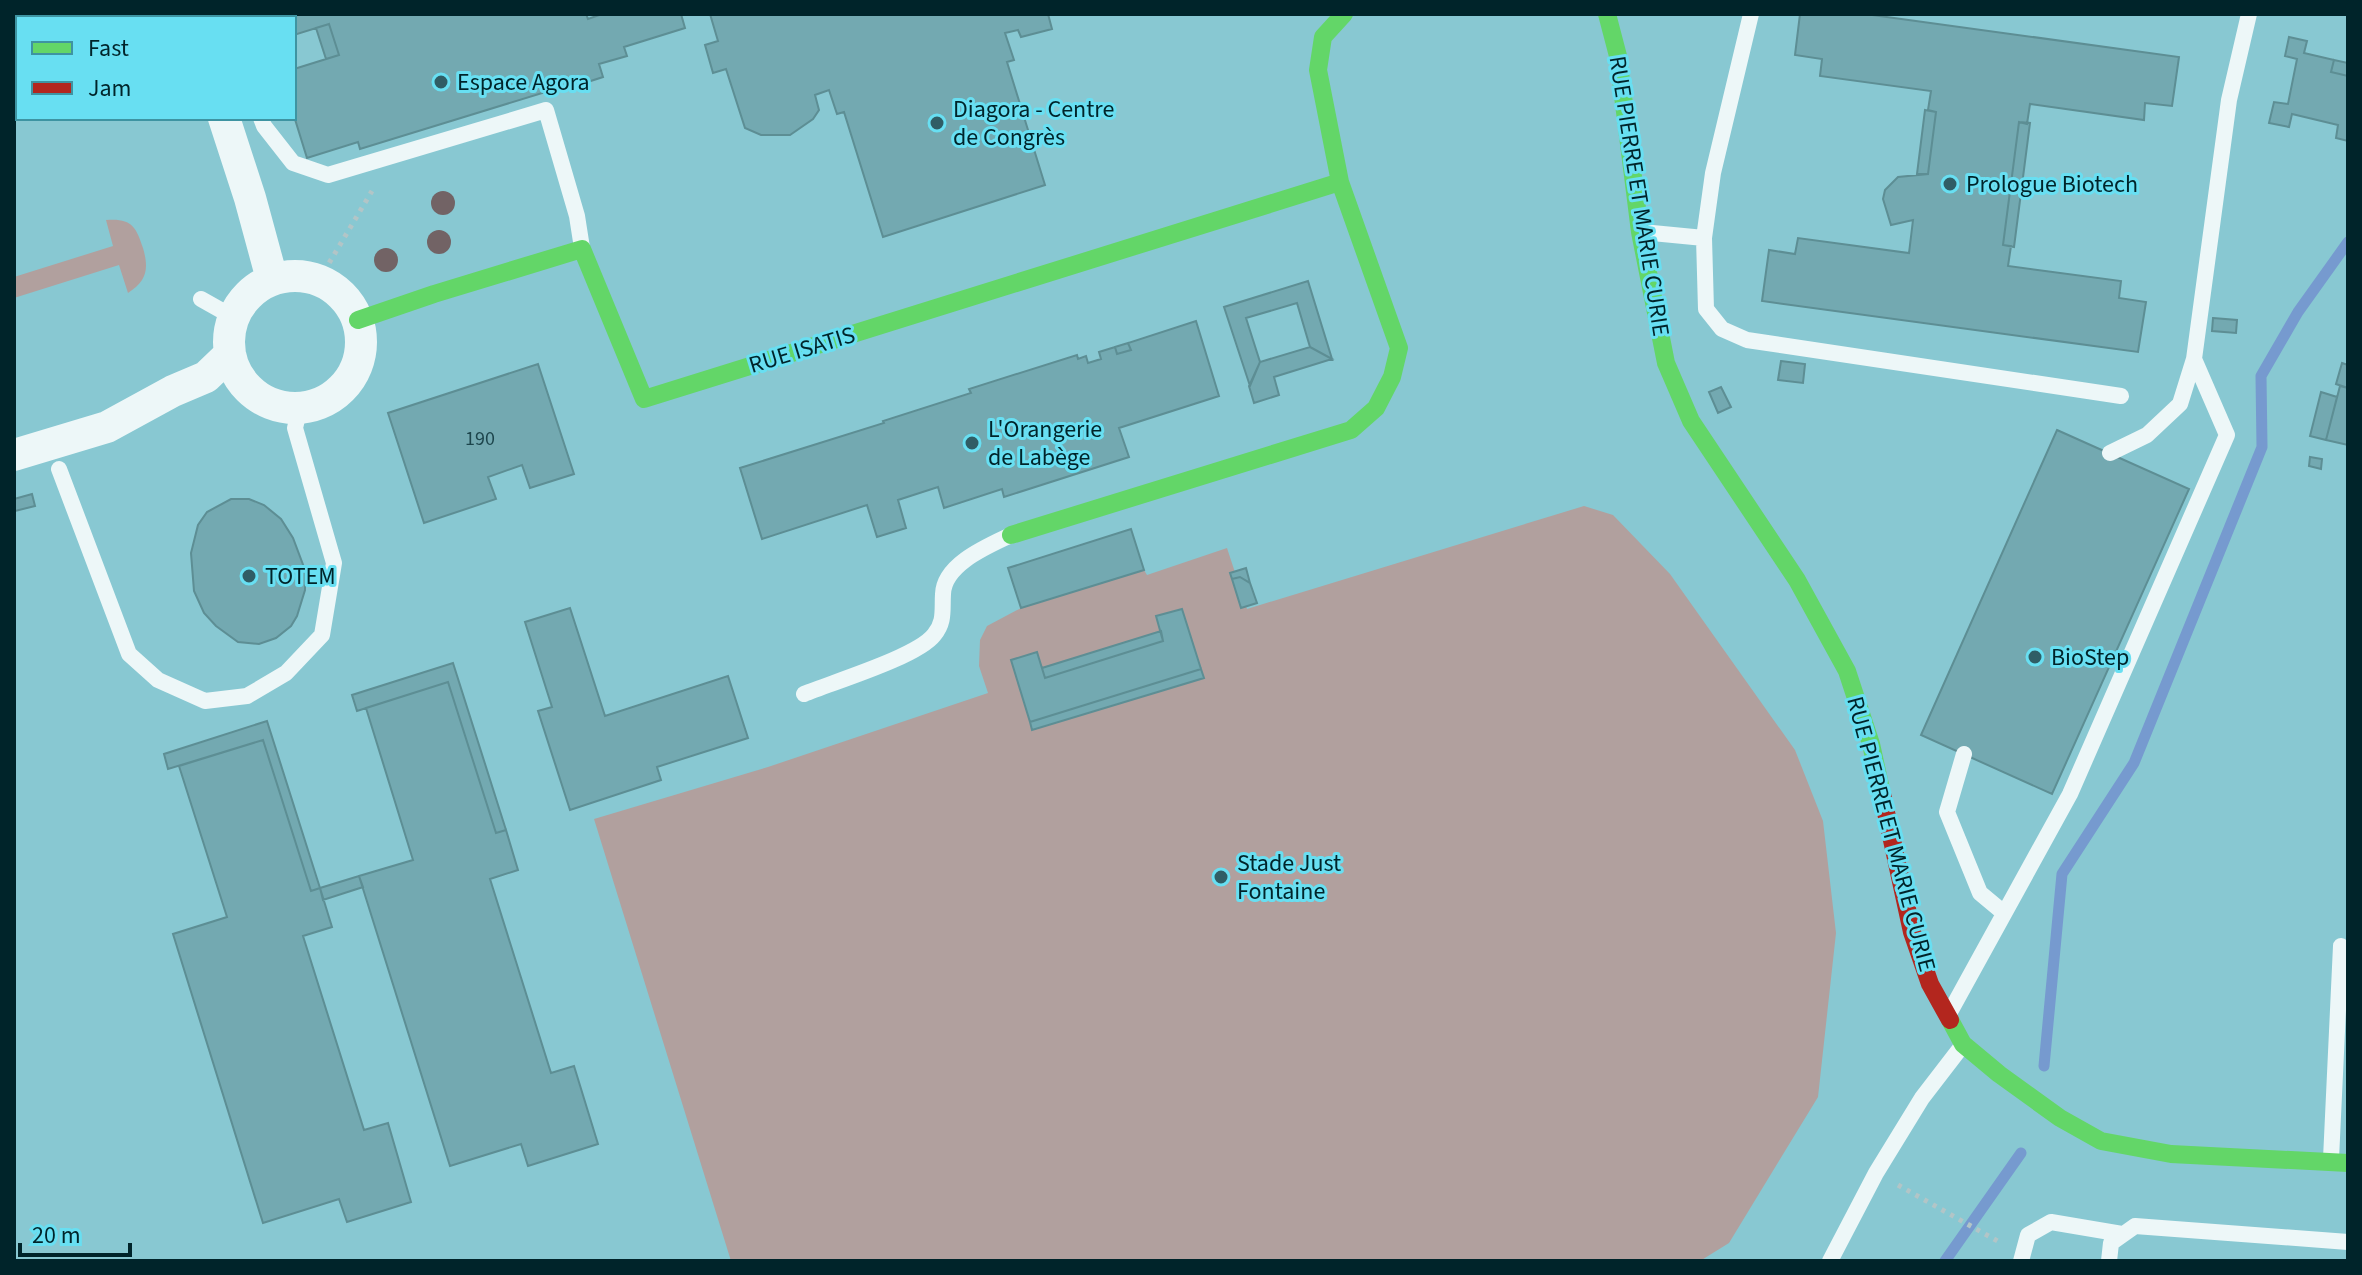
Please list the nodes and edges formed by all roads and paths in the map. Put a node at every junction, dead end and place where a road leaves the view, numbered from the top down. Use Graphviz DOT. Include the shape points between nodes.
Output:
graph roads {
  1 [pos="1344,14"];
  2 [pos="1607,14"];
  3 [pos="1751,14"];
  4 [pos="2249,14"];
  5 [pos="245,126"];
  6 [pos="1340,182"];
  7 [pos="349,230"];
  8 [pos="1640,232"];
  9 [pos="1704,238"];
  10 [pos="582,249"];
  11 [pos="272,279"];
  12 [pos="319,280"];
  13 [pos="201,299"];
  14 [pos="233,317"];
  15 [pos="358,320"];
  16 [pos="230,354"];
  17 [pos="2194,359"];
  18 [pos="2121,396"];
  19 [pos="300,407"];
  20 [pos="2110,453"];
  21 [pos="14,455"];
  22 [pos="59,469"];
  23 [pos="1011,535"];
  24 [pos="804,694"];
  25 [pos="1964,754"];
  26 [pos="2004,913"];
  27 [pos="2341,946"];
  28 [pos="1947,1017"];
  29 [pos="1963,1044"];
  30 [pos="2339,1162"];
  31 [pos="1876,1173"];
  32 [pos="2122,1234"];
  33 [pos="1998,1241"];
  34 [pos="2348,1242"];
  35 [pos="1830,1261"];
  36 [pos="2021,1261"];
  37 [pos="2109,1261"];
  1 -- 6 [label="street" via="1323,37 1318,70"];
  2 -- 8 [label="street, RUE PIERRE ET MARIE CURIE" via="1618,56"];
  3 -- 9 [label="lane" via="1713,173"];
  4 -- 17 [label="lane" via="2229,100"];
  5 -- 10 [label="lane" via="293,163 328,175 546,110"];
  5 -- 11 [label="street" via="250,198"];
  6 -- 10 [label="street, RUE ISATIS" via="644,399"];
  6 -- 23 [label="street" via="1399,348 1376,408 1351,430"];
  7 -- 12 [label="path"];
  8 -- 9 [label="lane"];
  8 -- 28 [label="street, RUE PIERRE ET MARIE CURIE" via="1666,363 1691,421 1797,580 1847,671 1871,744 1912,932"];
  9 -- 18 [label="lane" via="1706,309 1722,329 1747,340"];
  10 -- 15 [label="street"];
  11 -- 12 [label="street" via="293,275"];
  11 -- 14 [label="street" via="256,288"];
  12 -- 15 [label="street" via="348,302"];
  13 -- 14 [label="lane"];
  14 -- 16 [label="street"];
  15 -- 19 [label="street" via="361,340 350,378 337,393"];
  16 -- 19 [label="street" via="236,372 255,394 281,406"];
  16 -- 21 [label="street" via="206,377 107,427"];
  17 -- 20 [label="lane" via="2180,404 2147,435"];
  17 -- 26 [label="lane" via="2227,435 2070,794"];
  19 -- 22 [label="lane" via="295,428 334,563 322,635 286,673 247,696 205,701 158,680 129,654"];
  23 -- 24 [label="lane" via="973,553 954,570 943,589 943,619 918,650"];
  25 -- 26 [label="lane" via="1947,812 1980,893"];
  26 -- 28 [label="lane"];
  27 -- 30 [label="lane"];
  28 -- 29 [label="street, RUE PIERRE ET MARIE CURIE"];
  29 -- 30 [label="street, RUE PIERRE ET MARIE CURIE" via="2060,1118 2101,1141 2171,1154"];
  29 -- 31 [label="lane"];
  31 -- 33 [label="path"];
  31 -- 35 [label="lane"];
  32 -- 34 [label="lane" via="2135,1226"];
  32 -- 36 [label="lane" via="2051,1222 2028,1235"];
  32 -- 37 [label="lane" via="2111,1243"];
}
